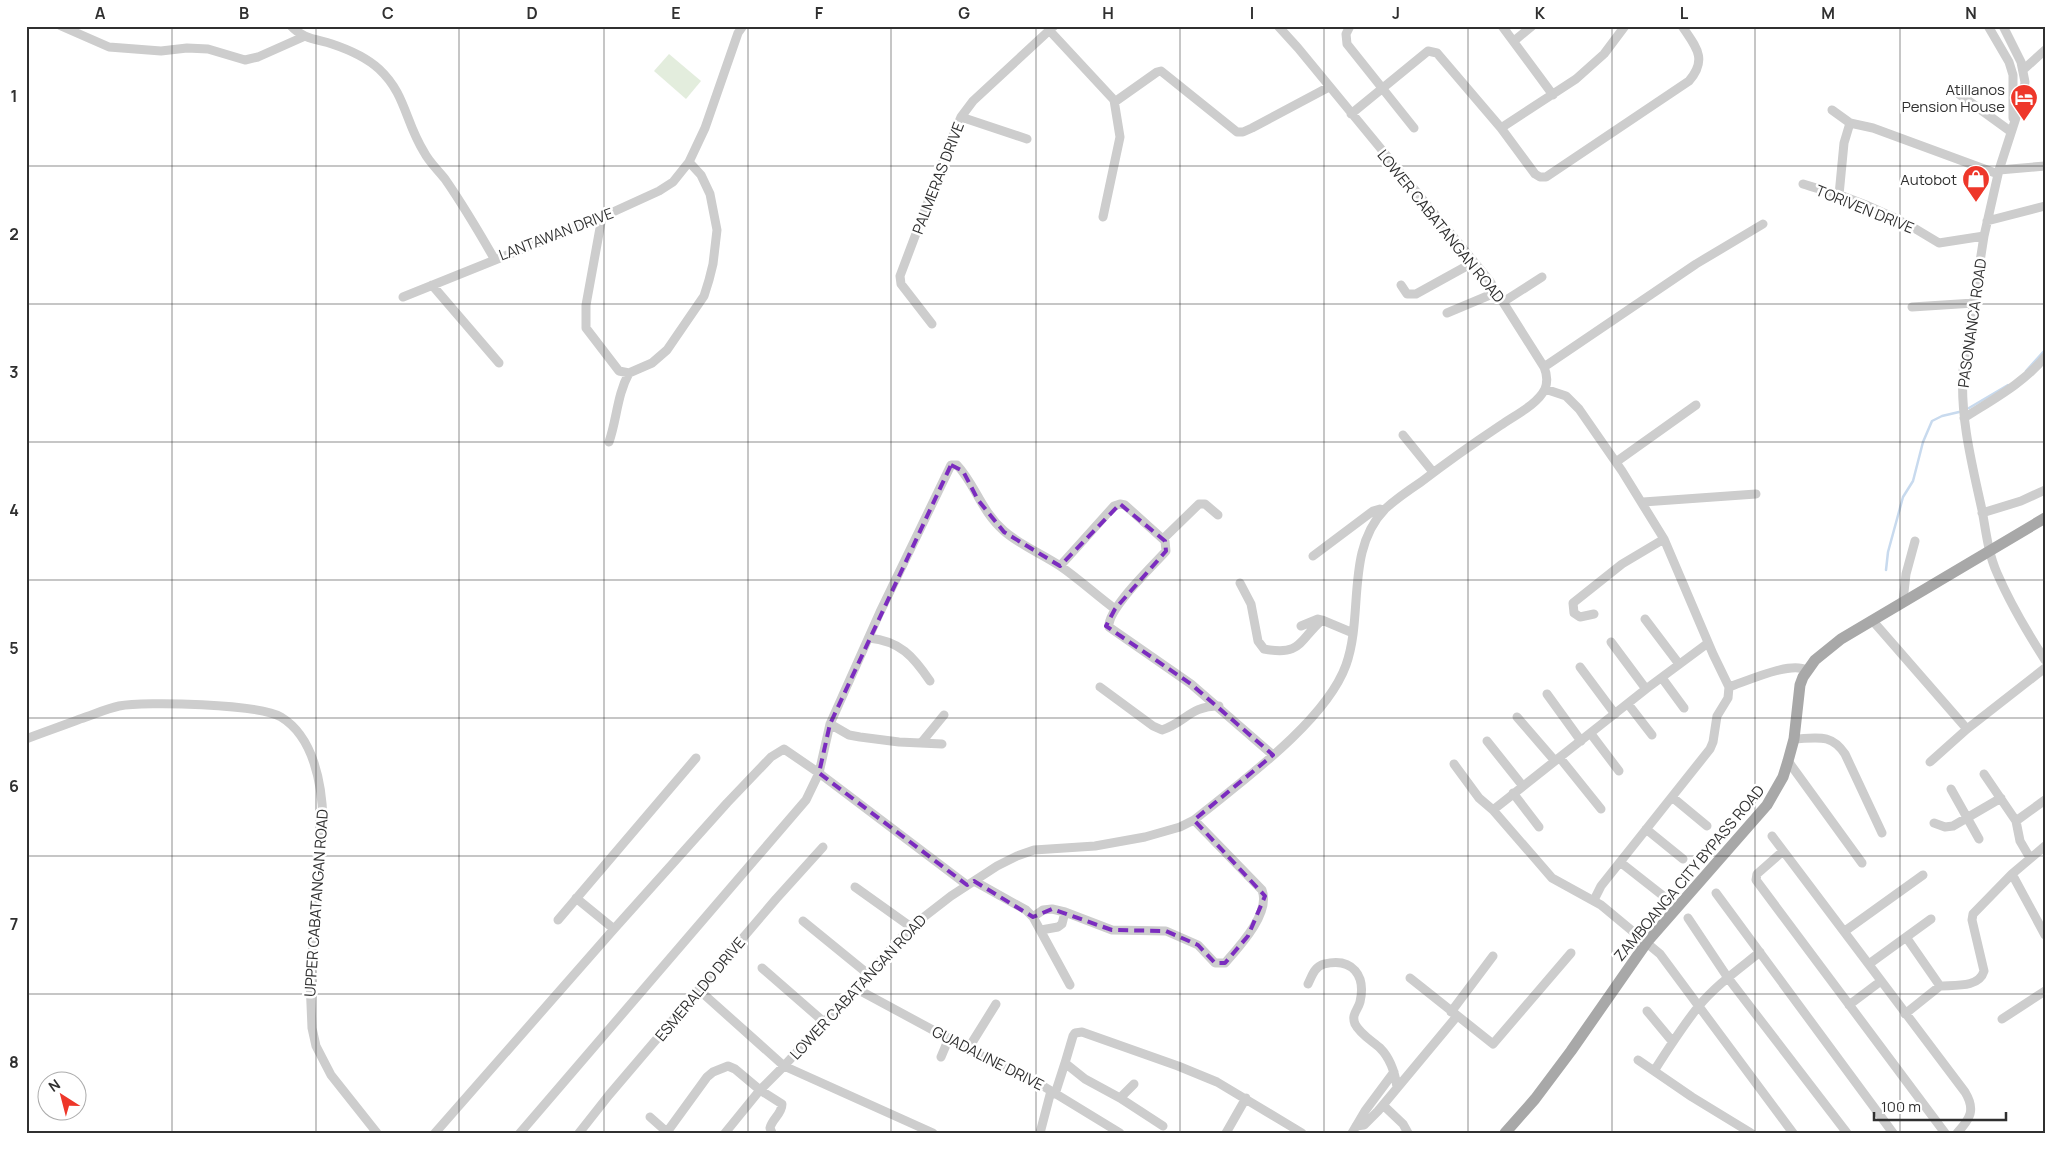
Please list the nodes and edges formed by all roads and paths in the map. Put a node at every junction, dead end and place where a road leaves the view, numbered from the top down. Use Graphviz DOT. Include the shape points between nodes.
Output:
graph roads {
  1 [pos="61,26"];
  2 [pos="291,26"];
  3 [pos="742,26"];
  4 [pos="1278,26"];
  5 [pos="1350,26"];
  6 [pos="1502,26"];
  7 [pos="1532,26"];
  8 [pos="1625,26"];
  9 [pos="1682,26"];
  10 [pos="1988,26"];
  11 [pos="2003,26"];
  12 [pos="1051,28"];
  13 [pos="303,37"];
  14 [pos="1514,41"];
  15 [pos="2045,50"];
  16 [pos="2024,70"];
  17 [pos="1329,87"];
  18 [pos="1383,88"];
  19 [pos="1960,94"];
  20 [pos="1553,95"];
  21 [pos="1114,100"];
  22 [pos="1832,110"];
  23 [pos="1351,114"];
  24 [pos="961,117"];
  25 [pos="1850,123"];
  26 [pos="2012,127"];
  27 [pos="1414,128"];
  28 [pos="1501,128"];
  29 [pos="1027,140"];
  30 [pos="689,162"];
  31 [pos="2045,166"];
  32 [pos="1998,172"];
  33 [pos="1803,184"];
  34 [pos="1839,195"];
  35 [pos="2045,206"];
  36 [pos="602,217"];
  37 [pos="1103,217"];
  38 [pos="1987,221"];
  39 [pos="1763,224"];
  40 [pos="1984,236"];
  41 [pos="495,260"];
  42 [pos="1474,262"];
  43 [pos="1542,277"];
  44 [pos="1401,285"];
  45 [pos="432,286"];
  46 [pos="1497,292"];
  47 [pos="403,297"];
  48 [pos="1503,302"];
  49 [pos="1974,303"];
  50 [pos="1912,307"];
  51 [pos="1447,313"];
  52 [pos="932,324"];
  53 [pos="2045,357"];
  54 [pos="499,363"];
  55 [pos="1544,367"];
  56 [pos="629,373"];
  57 [pos="1545,388"];
  58 [pos="1696,405"];
  59 [pos="1964,418"];
  60 [pos="1403,435"];
  61 [pos="609,442"];
  62 [pos="1616,462"];
  63 [pos="1433,472"];
  64 [pos="2045,490"];
  65 [pos="1756,494"];
  66 [pos="1643,502"];
  67 [pos="1384,510"];
  68 [pos="1982,513"];
  69 [pos="1218,515"];
  70 [pos="2045,518"];
  71 [pos="1664,539"];
  72 [pos="1163,540"];
  73 [pos="1915,542"];
  74 [pos="1989,550"];
  75 [pos="1313,556"];
  76 [pos="1060,566"];
  77 [pos="1240,583"];
  78 [pos="1903,601"];
  79 [pos="1114,609"];
  80 [pos="1594,614"];
  81 [pos="1644,619"];
  82 [pos="1322,620"];
  83 [pos="1872,620"];
  84 [pos="1301,626"];
  85 [pos="1353,632"];
  86 [pos="868,638"];
  87 [pos="1611,642"];
  88 [pos="1708,643"];
  89 [pos="2045,660"];
  90 [pos="1679,664"];
  91 [pos="1580,667"];
  92 [pos="2045,668"];
  93 [pos="1806,670"];
  94 [pos="1662,678"];
  95 [pos="930,681"];
  96 [pos="1100,687"];
  97 [pos="1730,687"];
  98 [pos="1646,689"];
  99 [pos="1547,694"];
  100 [pos="1628,704"];
  101 [pos="1219,706"];
  102 [pos="1684,708"];
  103 [pos="1615,714"];
  104 [pos="944,716"];
  105 [pos="1517,717"];
  106 [pos="830,724"];
  107 [pos="1967,729"];
  108 [pos="1591,734"];
  109 [pos="1652,735"];
  110 [pos="1794,738"];
  111 [pos="26,739"];
  112 [pos="1487,741"];
  113 [pos="1581,741"];
  114 [pos="921,743"];
  115 [pos="942,744"];
  116 [pos="1273,755"];
  117 [pos="696,758"];
  118 [pos="1558,760"];
  119 [pos="1788,761"];
  120 [pos="1930,762"];
  121 [pos="1454,764"];
  122 [pos="1619,771"];
  123 [pos="819,773"];
  124 [pos="1984,774"];
  125 [pos="1522,785"];
  126 [pos="1950,789"];
  127 [pos="1513,793"];
  128 [pos="1672,797"];
  129 [pos="2001,798"];
  130 [pos="2045,800"];
  131 [pos="1601,809"];
  132 [pos="1493,810"];
  133 [pos="1967,818"];
  134 [pos="1194,820"];
  135 [pos="2016,821"];
  136 [pos="1934,823"];
  137 [pos="1707,826"];
  138 [pos="1539,828"];
  139 [pos="1646,829"];
  140 [pos="1882,833"];
  141 [pos="1772,836"];
  142 [pos="1979,839"];
  143 [pos="2045,846"];
  144 [pos="823,847"];
  145 [pos="1783,851"];
  146 [pos="2030,858"];
  147 [pos="1683,859"];
  148 [pos="1620,862"];
  149 [pos="1862,863"];
  150 [pos="2012,874"];
  151 [pos="1923,875"];
  152 [pos="971,883"];
  153 [pos="855,886"];
  154 [pos="1716,894"];
  155 [pos="1662,895"];
  156 [pos="576,898"];
  157 [pos="1594,900"];
  158 [pos="1065,912"];
  159 [pos="1033,917"];
  160 [pos="1688,918"];
  161 [pos="1931,919"];
  162 [pos="558,920"];
  163 [pos="803,921"];
  164 [pos="910,927"];
  165 [pos="614,928"];
  166 [pos="1041,930"];
  167 [pos="1845,931"];
  168 [pos="2045,935"];
  169 [pos="1906,937"];
  170 [pos="1647,942"];
  171 [pos="1760,952"];
  172 [pos="1571,953"];
  173 [pos="1493,956"];
  174 [pos="1869,964"];
  175 [pos="762,968"];
  176 [pos="868,974"];
  177 [pos="1410,978"];
  178 [pos="1728,978"];
  179 [pos="1881,981"];
  180 [pos="1308,984"];
  181 [pos="1070,985"];
  182 [pos="1940,986"];
  183 [pos="855,988"];
  184 [pos="699,990"];
  185 [pos="2045,991"];
  186 [pos="996,1004"];
  187 [pos="1699,1005"];
  188 [pos="1849,1005"];
  189 [pos="1647,1011"];
  190 [pos="1454,1014"];
  191 [pos="1905,1014"];
  192 [pos="2002,1019"];
  193 [pos="824,1022"];
  194 [pos="949,1038"];
  195 [pos="1672,1042"];
  196 [pos="968,1049"];
  197 [pos="941,1057"];
  198 [pos="1638,1060"];
  199 [pos="1065,1063"];
  200 [pos="784,1066"];
  201 [pos="1654,1071"];
  202 [pos="1394,1072"];
  203 [pos="1134,1084"];
  204 [pos="1398,1086"];
  205 [pos="760,1090"];
  206 [pos="1053,1092"];
  207 [pos="1120,1098"];
  208 [pos="1246,1098"];
  209 [pos="1383,1105"];
  210 [pos="650,1117"];
  211 [pos="1163,1126"];
  212 [pos="1289,1129"];
  213 [pos="1354,1129"];
  214 [pos="667,1132"];
  215 [pos="378,1133"];
  216 [pos="435,1133"];
  217 [pos="520,1133"];
  218 [pos="579,1133"];
  219 [pos="725,1133"];
  220 [pos="772,1133"];
  221 [pos="933,1133"];
  222 [pos="1040,1133"];
  223 [pos="1120,1133"];
  224 [pos="1226,1133"];
  225 [pos="1302,1133"];
  226 [pos="1408,1133"];
  227 [pos="1505,1133"];
  228 [pos="1751,1133"];
  229 [pos="1793,1133"];
  230 [pos="1848,1133"];
  231 [pos="1893,1133"];
  232 [pos="1945,1133"];
  233 [pos="1957,1133"];
  1 -- 13 [label="street" via="110,47 161,51 208,49 245,60"];
  2 -- 13 [label="street, LANTAWAN DRIVE"];
  3 -- 30 [label="street, LANTAWAN DRIVE" via="705,128"];
  4 -- 17 [label="street, LOWER CABATANGAN ROAD"];
  5 -- 18 [label="street" via="1346,34 1347,44"];
  6 -- 14 [label="street"];
  7 -- 14 [label="street"];
  8 -- 20 [label="street" via="1604,54"];
  9 -- 28 [label="street" via="1697,48 1699,59 1697,71 1689,81 1546,177 1535,174"];
  10 -- 26 [label="street, PASONANCA ROAD" via="2010,62 2013,75"];
  11 -- 16 [label="street, PASONANCA ROAD"];
  12 -- 21 [label="street"];
  12 -- 24 [label="street, PALMERAS DRIVE" via="973,101"];
  13 -- 41 [label="street, LANTAWAN DRIVE" via="358,56 377,67 394,85 425,154 449,185"];
  14 -- 20 [label="street"];
  15 -- 16 [label="street"];
  16 -- 26 [label="street, PASONANCA ROAD" via="2023,96"];
  17 -- 21 [label="street" via="1243,132 1237,132 1161,71"];
  17 -- 23 [label="street, LOWER CABATANGAN ROAD"];
  18 -- 23 [label="street"];
  18 -- 27 [label="street"];
  18 -- 28 [label="street" via="1433,51"];
  19 -- 26 [label="street"];
  20 -- 28 [label="street"];
  21 -- 37 [label="street" via="1120,136"];
  22 -- 25 [label="street"];
  23 -- 42 [label="street, LOWER CABATANGAN ROAD"];
  24 -- 29 [label="street"];
  24 -- 52 [label="street, PALMERAS DRIVE" via="900,276 901,284"];
  25 -- 32 [label="street"];
  25 -- 34 [label="street" via="1844,143"];
  26 -- 32 [label="street, PASONANCA ROAD"];
  30 -- 36 [label="street, LANTAWAN DRIVE" via="673,182 659,191"];
  30 -- 56 [label="street" via="701,175 710,194 717,230 709,280 704,296 667,350 652,363"];
  31 -- 32 [label="street"];
  32 -- 38 [label="street, PASONANCA ROAD"];
  33 -- 34 [label="street, TORIVEN DRIVE"];
  34 -- 40 [label="street, TORIVEN DRIVE" via="1881,212 1938,242"];
  35 -- 38 [label="street"];
  36 -- 41 [label="street, LANTAWAN DRIVE"];
  36 -- 56 [label="street" via="586,304 586,328 619,371"];
  38 -- 40 [label="street, PASONANCA ROAD"];
  39 -- 55 [label="street" via="1667,283"];
  40 -- 49 [label="street, PASONANCA ROAD"];
  41 -- 45 [label="street"];
  42 -- 44 [label="street" via="1416,294 1407,294"];
  42 -- 46 [label="street, LOWER CABATANGAN ROAD"];
  43 -- 48 [label="street"];
  45 -- 47 [label="street"];
  45 -- 54 [label="street"];
  46 -- 48 [label="street, LOWER CABATANGAN ROAD"];
  46 -- 51 [label="street"];
  48 -- 55 [label="street, LOWER CABATANGAN ROAD"];
  49 -- 50 [label="street"];
  49 -- 59 [label="street, PASONANCA ROAD" via="1961,393"];
  53 -- 59 [label="street" via="2019,381"];
  55 -- 57 [label="street, LOWER CABATANGAN ROAD"];
  56 -- 61 [label="street" via="622,386"];
  57 -- 62 [label="street" via="1571,400"];
  57 -- 63 [label="street, LOWER CABATANGAN ROAD" via="1532,403"];
  58 -- 62 [label="street"];
  59 -- 68 [label="street, PASONANCA ROAD"];
  60 -- 63 [label="street"];
  62 -- 66 [label="street"];
  63 -- 67 [label="street, LOWER CABATANGAN ROAD"];
  64 -- 68 [label="street"];
  65 -- 66 [label="street"];
  66 -- 71 [label="street"];
  67 -- 75 [label="street" via="1373,511"];
  67 -- 85 [label="street, LOWER CABATANGAN ROAD" via="1366,540 1361,559"];
  68 -- 74 [label="street, PASONANCA ROAD"];
  69 -- 72 [label="street" via="1204,504 1199,504"];
  70 -- 74 [label="main road, ZAMBOANGA CITY BYPASS ROAD"];
  71 -- 80 [label="street" via="1622,564 1573,603 1574,613 1580,617"];
  71 -- 88 [label="street"];
  72 -- 76 [label="street" via="1120,504 1114,506"];
  72 -- 79 [label="street" via="1166,551"];
  73 -- 78 [label="street"];
  74 -- 78 [label="main road, ZAMBOANGA CITY BYPASS ROAD"];
  74 -- 89 [label="street, PASONANCA ROAD" via="2012,604"];
  76 -- 79 [label="street"];
  76 -- 86 [label="street" via="1004,532 991,518 963,471 957,465 951,465"];
  77 -- 82 [label="street" via="1251,604 1258,641 1264,649 1292,650"];
  78 -- 83 [label="main road, ZAMBOANGA CITY BYPASS ROAD"];
  79 -- 101 [label="street" via="1109,622 1112,630"];
  81 -- 90 [label="street"];
  82 -- 84 [label="street"];
  82 -- 85 [label="street"];
  83 -- 93 [label="main road, ZAMBOANGA CITY BYPASS ROAD" via="1826,650"];
  83 -- 107 [label="street"];
  85 -- 116 [label="street, LOWER CABATANGAN ROAD" via="1347,664 1331,695"];
  86 -- 95 [label="street" via="885,639 902,648"];
  86 -- 106 [label="street"];
  87 -- 98 [label="street"];
  88 -- 90 [label="street"];
  88 -- 97 [label="street"];
  90 -- 94 [label="street"];
  91 -- 103 [label="street"];
  92 -- 107 [label="street"];
  93 -- 97 [label="street" via="1788,668"];
  93 -- 110 [label="main road, ZAMBOANGA CITY BYPASS ROAD" via="1800,685"];
  94 -- 98 [label="street"];
  94 -- 102 [label="street"];
  96 -- 101 [label="street" via="1162,730 1195,710"];
  97 -- 128 [label="street" via="1718,716 1710,749"];
  98 -- 100 [label="street"];
  99 -- 113 [label="street"];
  100 -- 103 [label="street"];
  100 -- 109 [label="street"];
  101 -- 116 [label="street"];
  103 -- 108 [label="street"];
  104 -- 114 [label="street"];
  105 -- 118 [label="street"];
  106 -- 114 [label="street" via="854,736"];
  106 -- 123 [label="street"];
  107 -- 120 [label="street"];
  108 -- 113 [label="street"];
  108 -- 122 [label="street"];
  110 -- 119 [label="main road, ZAMBOANGA CITY BYPASS ROAD"];
  110 -- 140 [label="street" via="1830,738 1838,745"];
  111 -- 215 [label="street, UPPER CABATANGAN ROAD" via="99,711 133,704 249,709 270,712 292,726 313,760 322,803 310,981 312,1028 316,1046 331,1075"];
  112 -- 125 [label="street"];
  113 -- 118 [label="street"];
  114 -- 115 [label="street"];
  116 -- 134 [label="street, LOWER CABATANGAN ROAD"];
  117 -- 156 [label="street"];
  118 -- 125 [label="street"];
  118 -- 131 [label="street"];
  119 -- 149 [label="street"];
  119 -- 170 [label="main road, ZAMBOANGA CITY BYPASS ROAD" via="1776,792 1752,824"];
  121 -- 132 [label="street" via="1479,798"];
  123 -- 152 [label="street"];
  123 -- 165 [label="street" via="787,750 776,753"];
  123 -- 217 [label="street" via="806,800 778,834"];
  124 -- 129 [label="street"];
  125 -- 127 [label="street"];
  126 -- 133 [label="street"];
  127 -- 132 [label="street"];
  127 -- 138 [label="street"];
  128 -- 137 [label="street"];
  128 -- 139 [label="street"];
  129 -- 133 [label="street"];
  129 -- 135 [label="street"];
  130 -- 135 [label="street"];
  132 -- 157 [label="street" via="1552,878"];
  133 -- 136 [label="street" via="1950,828"];
  133 -- 142 [label="street"];
  134 -- 152 [label="street, LOWER CABATANGAN ROAD" via="1145,837 1095,846 1034,850 997,866"];
  134 -- 158 [label="street" via="1265,896 1248,936 1225,964 1215,963 1198,945 1166,931 1112,930"];
  135 -- 146 [label="street" via="2020,841"];
  139 -- 147 [label="street"];
  139 -- 148 [label="street"];
  141 -- 145 [label="street"];
  143 -- 146 [label="street"];
  144 -- 184 [label="street, ESMERALDO DRIVE"];
  145 -- 167 [label="street"];
  145 -- 188 [label="street" via="1764,866 1756,880"];
  146 -- 150 [label="street"];
  148 -- 155 [label="street"];
  148 -- 157 [label="street"];
  150 -- 168 [label="street"];
  150 -- 182 [label="street" via="1973,914 1983,975 1972,984"];
  151 -- 167 [label="street"];
  152 -- 159 [label="street" via="1026,910"];
  152 -- 164 [label="street, LOWER CABATANGAN ROAD"];
  153 -- 164 [label="street"];
  154 -- 171 [label="street"];
  156 -- 162 [label="street"];
  156 -- 165 [label="street"];
  157 -- 170 [label="street"];
  158 -- 159 [label="street" via="1043,910"];
  158 -- 166 [label="street" via="1058,927"];
  159 -- 166 [label="street"];
  160 -- 178 [label="street"];
  161 -- 169 [label="street"];
  163 -- 176 [label="street"];
  164 -- 176 [label="street, LOWER CABATANGAN ROAD"];
  165 -- 216 [label="street"];
  166 -- 181 [label="street"];
  167 -- 174 [label="street"];
  169 -- 174 [label="street"];
  169 -- 182 [label="street"];
  170 -- 187 [label="street"];
  170 -- 227 [label="main road, ZAMBOANGA CITY BYPASS ROAD" via="1556,1072"];
  171 -- 178 [label="street"];
  171 -- 231 [label="street"];
  172 -- 190 [label="street" via="1494,1044"];
  173 -- 190 [label="street"];
  174 -- 179 [label="street"];
  175 -- 193 [label="street"];
  176 -- 183 [label="street, LOWER CABATANGAN ROAD"];
  177 -- 190 [label="street"];
  178 -- 187 [label="street"];
  178 -- 230 [label="street"];
  179 -- 188 [label="street"];
  179 -- 191 [label="street"];
  180 -- 202 [label="street" via="1315,969 1322,964 1340,963 1355,969 1360,984 1355,1024 1381,1050"];
  182 -- 191 [label="street"];
  183 -- 193 [label="street, LOWER CABATANGAN ROAD"];
  183 -- 194 [label="street, GUADALINE DRIVE"];
  184 -- 200 [label="street"];
  184 -- 218 [label="street, ESMERALDO DRIVE"];
  185 -- 192 [label="street"];
  186 -- 196 [label="street"];
  187 -- 195 [label="street"];
  187 -- 229 [label="street"];
  188 -- 232 [label="street"];
  189 -- 195 [label="street"];
  190 -- 204 [label="street"];
  191 -- 233 [label="street" via="1968,1097 1969,1119"];
  193 -- 200 [label="street, LOWER CABATANGAN ROAD"];
  194 -- 196 [label="street, GUADALINE DRIVE"];
  194 -- 197 [label="street"];
  195 -- 201 [label="street"];
  196 -- 206 [label="street, GUADALINE DRIVE"];
  198 -- 201 [label="street"];
  199 -- 206 [label="street"];
  199 -- 207 [label="street" via="1085,1079"];
  199 -- 208 [label="street" via="1073,1036 1082,1032 1186,1069"];
  200 -- 205 [label="street, LOWER CABATANGAN ROAD"];
  200 -- 221 [label="street"];
  201 -- 228 [label="street"];
  202 -- 204 [label="street"];
  202 -- 213 [label="street"];
  203 -- 207 [label="street"];
  204 -- 209 [label="street"];
  205 -- 214 [label="street" via="735,1069 728,1066 719,1069 707,1077"];
  205 -- 219 [label="street, LOWER CABATANGAN ROAD"];
  205 -- 220 [label="street" via="782,1104 771,1124"];
  206 -- 222 [label="street"];
  206 -- 223 [label="street, GUADALINE DRIVE"];
  207 -- 211 [label="street"];
  208 -- 212 [label="street"];
  208 -- 224 [label="street"];
  209 -- 213 [label="street" via="1366,1124"];
  209 -- 226 [label="street"];
  210 -- 214 [label="street"];
  212 -- 225 [label="street"];
}
